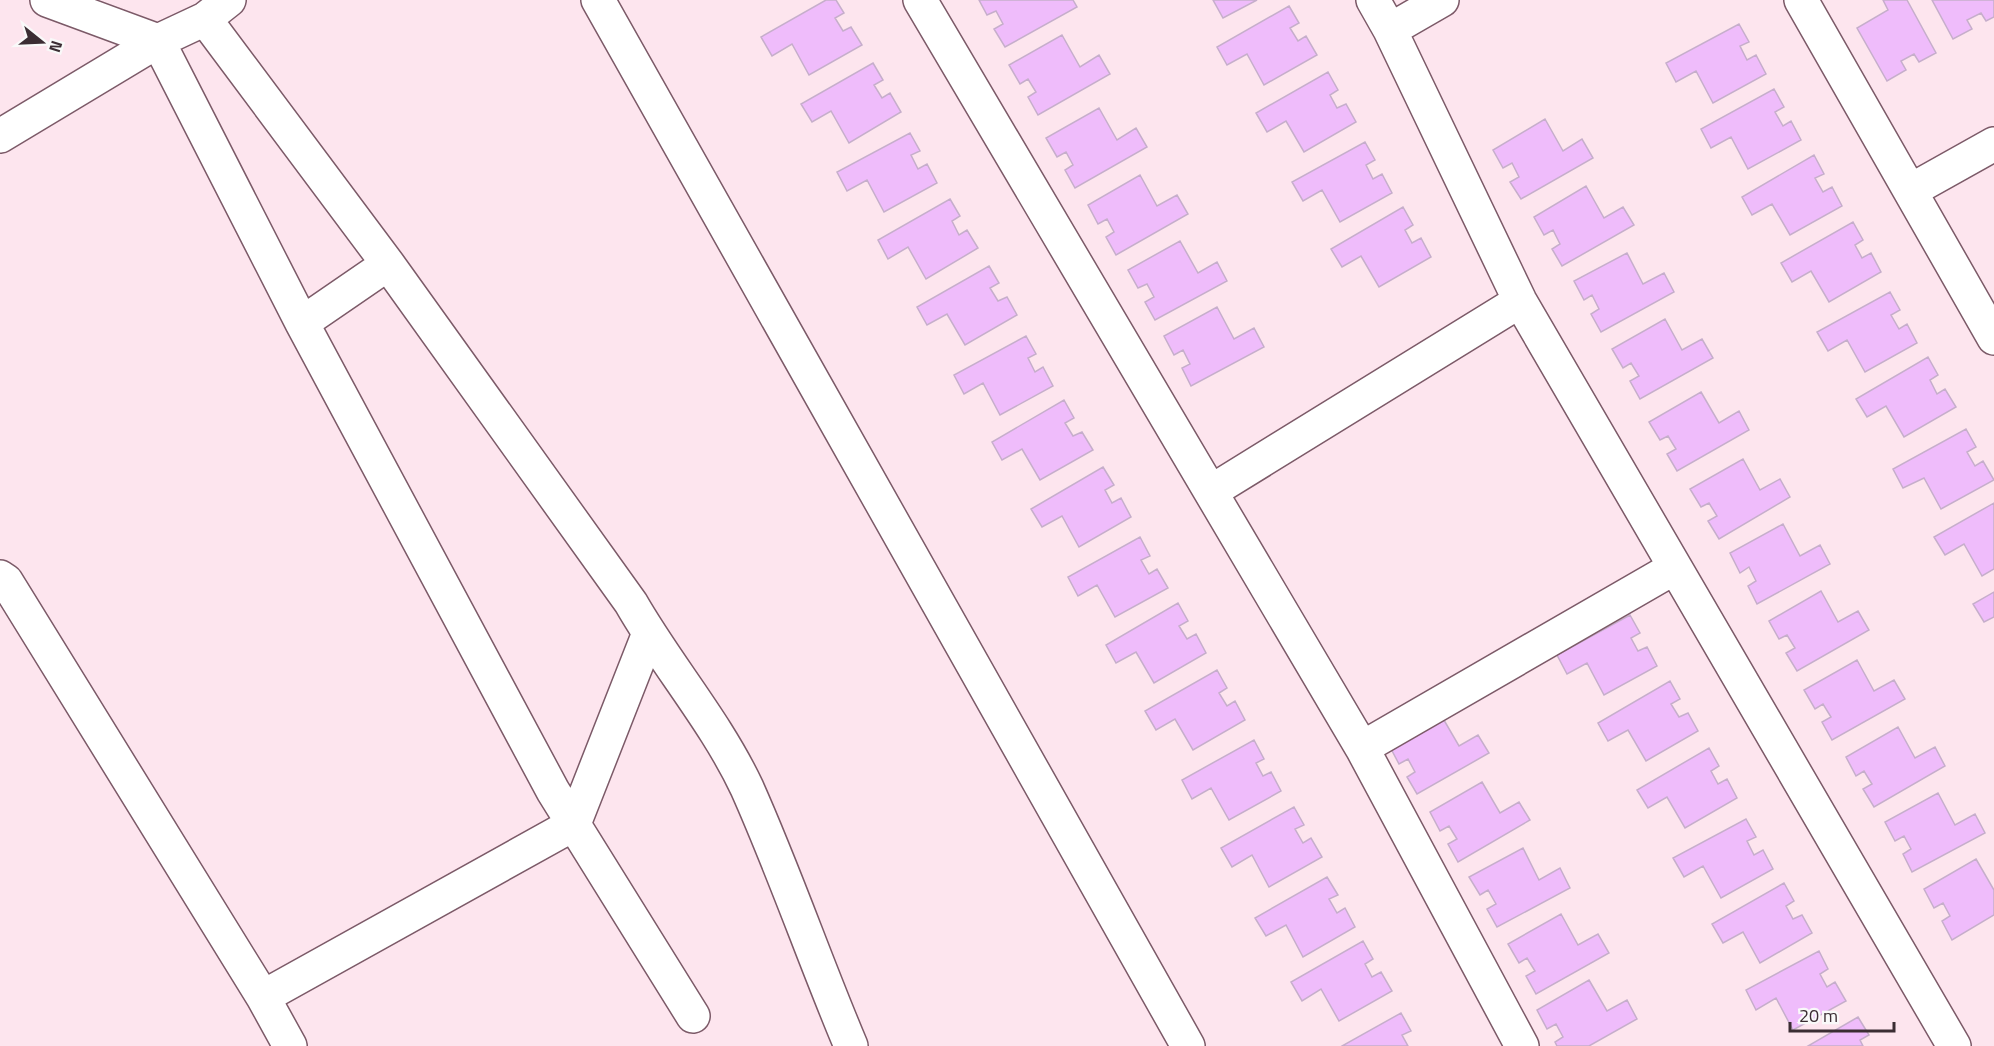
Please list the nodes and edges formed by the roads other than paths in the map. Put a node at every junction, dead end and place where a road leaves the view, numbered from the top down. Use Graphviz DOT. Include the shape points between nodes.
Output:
graph roads {
  1 [pos="47,0"];
  2 [pos="598,0"];
  3 [pos="920,0"];
  4 [pos="1373,0"];
  5 [pos="1442,0"];
  6 [pos="1801,0"];
  7 [pos="217,10"];
  8 [pos="1390,30"];
  9 [pos="158,41"];
  10 [pos="0,136"];
  11 [pos="1994,144"];
  12 [pos="1910,191"];
  13 [pos="387,264"];
  14 [pos="1520,302"];
  15 [pos="302,323"];
  16 [pos="1994,338"];
  17 [pos="1212,491"];
  18 [pos="1674,568"];
  19 [pos="2,585"];
  20 [pos="648,633"];
  21 [pos="1362,748"];
  22 [pos="574,824"];
  23 [pos="263,997"];
  24 [pos="693,1016"];
  25 [pos="1179,1044"];
  26 [pos="290,1046"];
  27 [pos="851,1046"];
  28 [pos="1522,1046"];
  29 [pos="1954,1046"];
  1 -- 9 [label="street"];
  2 -- 25 [label="street"];
  3 -- 17 [label="street"];
  4 -- 8 [label="street"];
  5 -- 8 [label="street"];
  6 -- 12 [label="street"];
  7 -- 9 [label="street"];
  7 -- 13 [label="street"];
  8 -- 14 [label="street"];
  9 -- 10 [label="street"];
  9 -- 15 [label="street"];
  11 -- 12 [label="street"];
  12 -- 16 [label="street"];
  13 -- 15 [label="street"];
  13 -- 20 [label="street" via="631,603"];
  14 -- 17 [label="street"];
  14 -- 18 [label="street"];
  15 -- 22 [label="street"];
  17 -- 21 [label="street"];
  18 -- 21 [label="street"];
  18 -- 29 [label="street"];
  19 -- 23 [label="street"];
  20 -- 22 [label="street"];
  20 -- 27 [label="street" via="698,703 746,787"];
  21 -- 28 [label="street"];
  22 -- 23 [label="street"];
  22 -- 24 [label="street"];
  23 -- 26 [label="street"];
}
